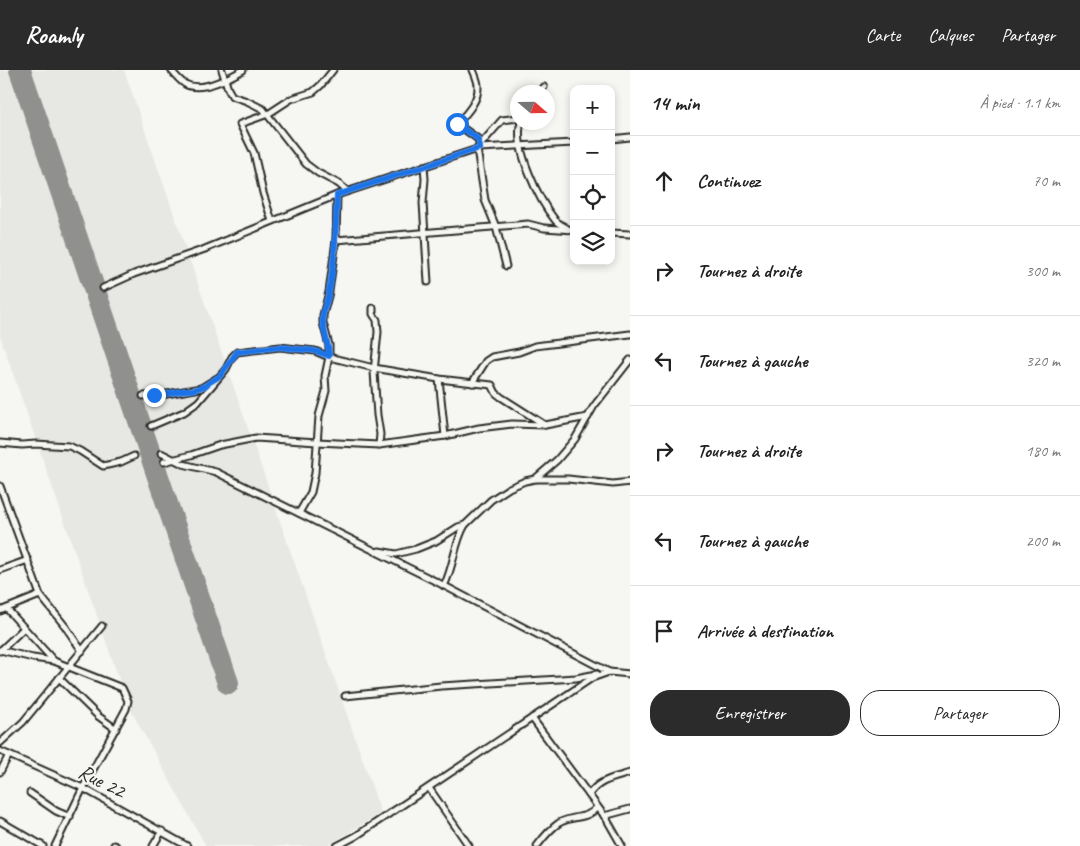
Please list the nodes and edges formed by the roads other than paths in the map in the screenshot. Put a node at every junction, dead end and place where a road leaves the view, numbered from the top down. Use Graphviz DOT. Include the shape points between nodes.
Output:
graph roads {
  1 [pos="171,70"];
  2 [pos="222,70"];
  3 [pos="242,70"];
  4 [pos="333,70"];
  5 [pos="474,70"];
  6 [pos="225,80"];
  7 [pos="268,114"];
  8 [pos="510,119"];
  9 [pos="521,130"];
  10 [pos="630,137"];
  11 [pos="615,139"];
  12 [pos="570,143"];
  13 [pos="520,146"];
  14 [pos="478,148"];
  15 [pos="424,166"];
  16 [pos="347,191"];
  17 [pos="337,195"];
  18 [pos="272,221"];
  19 [pos="496,227"];
  20 [pos="570,229"];
  21 [pos="570,230"];
  22 [pos="615,232"];
  23 [pos="426,233"];
  24 [pos="630,234"];
  25 [pos="336,240"];
  26 [pos="506,266"];
  27 [pos="428,282"];
  28 [pos="103,288"];
  29 [pos="373,308"];
  30 [pos="630,334"];
  31 [pos="329,356"];
  32 [pos="630,360"];
  33 [pos="374,368"];
  34 [pos="220,376"];
  35 [pos="439,379"];
  36 [pos="472,383"];
  37 [pos="143,396"];
  38 [pos="588,417"];
  39 [pos="545,425"];
  40 [pos="151,426"];
  41 [pos="445,436"];
  42 [pos="317,442"];
  43 [pos="0,443"];
  44 [pos="380,445"];
  45 [pos="161,453"];
  46 [pos="134,456"];
  47 [pos="173,459"];
  48 [pos="164,462"];
  49 [pos="535,478"];
  50 [pos="630,482"];
  51 [pos="0,486"];
  52 [pos="2,497"];
  53 [pos="299,513"];
  54 [pos="465,525"];
  55 [pos="374,550"];
  56 [pos="28,560"];
  57 [pos="0,570"];
  58 [pos="444,586"];
  59 [pos="40,595"];
  60 [pos="6,609"];
  61 [pos="0,611"];
  62 [pos="102,626"];
  63 [pos="24,628"];
  64 [pos="0,650"];
  65 [pos="82,651"];
  66 [pos="54,661"];
  67 [pos="69,667"];
  68 [pos="609,672"];
  69 [pos="630,674"];
  70 [pos="59,678"];
  71 [pos="346,696"];
  72 [pos="532,718"];
  73 [pos="116,729"];
  74 [pos="0,743"];
  75 [pos="0,751"];
  76 [pos="9,755"];
  77 [pos="0,772"];
  78 [pos="630,773"];
  79 [pos="83,788"];
  80 [pos="429,788"];
  81 [pos="30,793"];
  82 [pos="589,795"];
  83 [pos="597,807"];
  84 [pos="630,809"];
  85 [pos="604,816"];
  86 [pos="70,817"];
  87 [pos="0,821"];
  88 [pos="162,832"];
  89 [pos="42,846"];
  90 [pos="55,846"];
  91 [pos="154,846"];
  92 [pos="186,846"];
  93 [pos="337,846"];
  94 [pos="469,846"];
  95 [pos="536,846"];
  96 [pos="622,846"];
  1 -- 6 [label="street" via="191,87"];
  2 -- 6 [label="street"];
  3 -- 6 [label="street"];
  4 -- 7 [label="street" via="313,92 291,99"];
  5 -- 14 [label="street" via="478,86 476,97 470,110 457,124 478,139"];
  6 -- 7 [label="street" via="232,96 256,104"];
  7 -- 16 [label="street" via="306,164"];
  7 -- 18 [label="street" via="240,124 254,153"];
  8 -- 14 [label="street" via="502,120"];
  9 -- 13 [label="street"];
  10 -- 11 [label="street"];
  12 -- 13 [label="street"];
  13 -- 14 [label="street"];
  13 -- 20 [label="street" via="532,182 556,222"];
  14 -- 15 [label="street"];
  14 -- 19 [label="street" via="485,200"];
  15 -- 16 [label="street"];
  15 -- 23 [label="street" via="422,203"];
  16 -- 17 [label="street"];
  17 -- 18 [label="street"];
  17 -- 25 [label="street"];
  18 -- 28 [label="street"];
  19 -- 21 [label="street" via="528,224"];
  19 -- 23 [label="street"];
  19 -- 26 [label="street"];
  22 -- 24 [label="street"];
  23 -- 25 [label="street"];
  23 -- 27 [label="street"];
  25 -- 31 [label="street" via="323,314"];
  29 -- 33 [label="street" via="378,332"];
  30 -- 36 [label="street" via="535,346 492,357"];
  31 -- 33 [label="street"];
  31 -- 34 [label="street" via="280,347 237,352"];
  31 -- 42 [label="street"];
  32 -- 38 [label="street"];
  33 -- 35 [label="street"];
  33 -- 44 [label="street"];
  34 -- 37 [label="street" via="201,388"];
  34 -- 40 [label="street" via="192,407"];
  35 -- 36 [label="street"];
  35 -- 41 [label="street"];
  36 -- 39 [label="street" via="492,385 501,398"];
  38 -- 39 [label="street"];
  38 -- 49 [label="street" via="557,460"];
  39 -- 41 [label="street" via="512,424"];
  41 -- 44 [label="street"];
  42 -- 44 [label="street"];
  42 -- 47 [label="street" via="256,438"];
  42 -- 53 [label="street" via="315,473"];
  43 -- 46 [label="street" via="69,446 103,466"];
  45 -- 47 [label="street"];
  47 -- 48 [label="street"];
  47 -- 53 [label="street" via="216,472"];
  49 -- 50 [label="street" via="613,484"];
  49 -- 54 [label="street" via="509,488 491,500"];
  51 -- 52 [label="street"];
  52 -- 56 [label="street"];
  53 -- 55 [label="street"];
  54 -- 55 [label="street" via="416,549 396,554"];
  54 -- 58 [label="street" via="458,537"];
  55 -- 58 [label="street"];
  56 -- 57 [label="street"];
  56 -- 59 [label="street"];
  58 -- 68 [label="street"];
  59 -- 60 [label="street"];
  59 -- 65 [label="street"];
  60 -- 61 [label="street"];
  60 -- 63 [label="street"];
  62 -- 65 [label="street"];
  63 -- 64 [label="street"];
  63 -- 66 [label="street"];
  64 -- 66 [label="street"];
  65 -- 67 [label="street"];
  66 -- 67 [label="street"];
  67 -- 70 [label="street"];
  67 -- 73 [label="street" via="122,688 128,701"];
  68 -- 69 [label="street"];
  68 -- 71 [label="street" via="576,678 441,686"];
  68 -- 72 [label="street" via="592,678"];
  70 -- 73 [label="street"];
  70 -- 74 [label="street" via="23,722"];
  72 -- 80 [label="street"];
  72 -- 82 [label="street"];
  73 -- 79 [label="street"];
  75 -- 76 [label="street, Rue 22"];
  76 -- 77 [label="street"];
  76 -- 79 [label="street, Rue 22"];
  78 -- 82 [label="street" via="594,786"];
  79 -- 86 [label="street"];
  79 -- 88 [label="street, Rue 22"];
  80 -- 93 [label="street"];
  80 -- 94 [label="street"];
  81 -- 86 [label="street"];
  82 -- 83 [label="street"];
  83 -- 85 [label="street"];
  83 -- 95 [label="street" via="589,815 559,823"];
  84 -- 85 [label="street"];
  85 -- 96 [label="street"];
  86 -- 90 [label="street"];
  87 -- 89 [label="street"];
  88 -- 91 [label="street"];
  88 -- 92 [label="street, Rue 22"];
}
